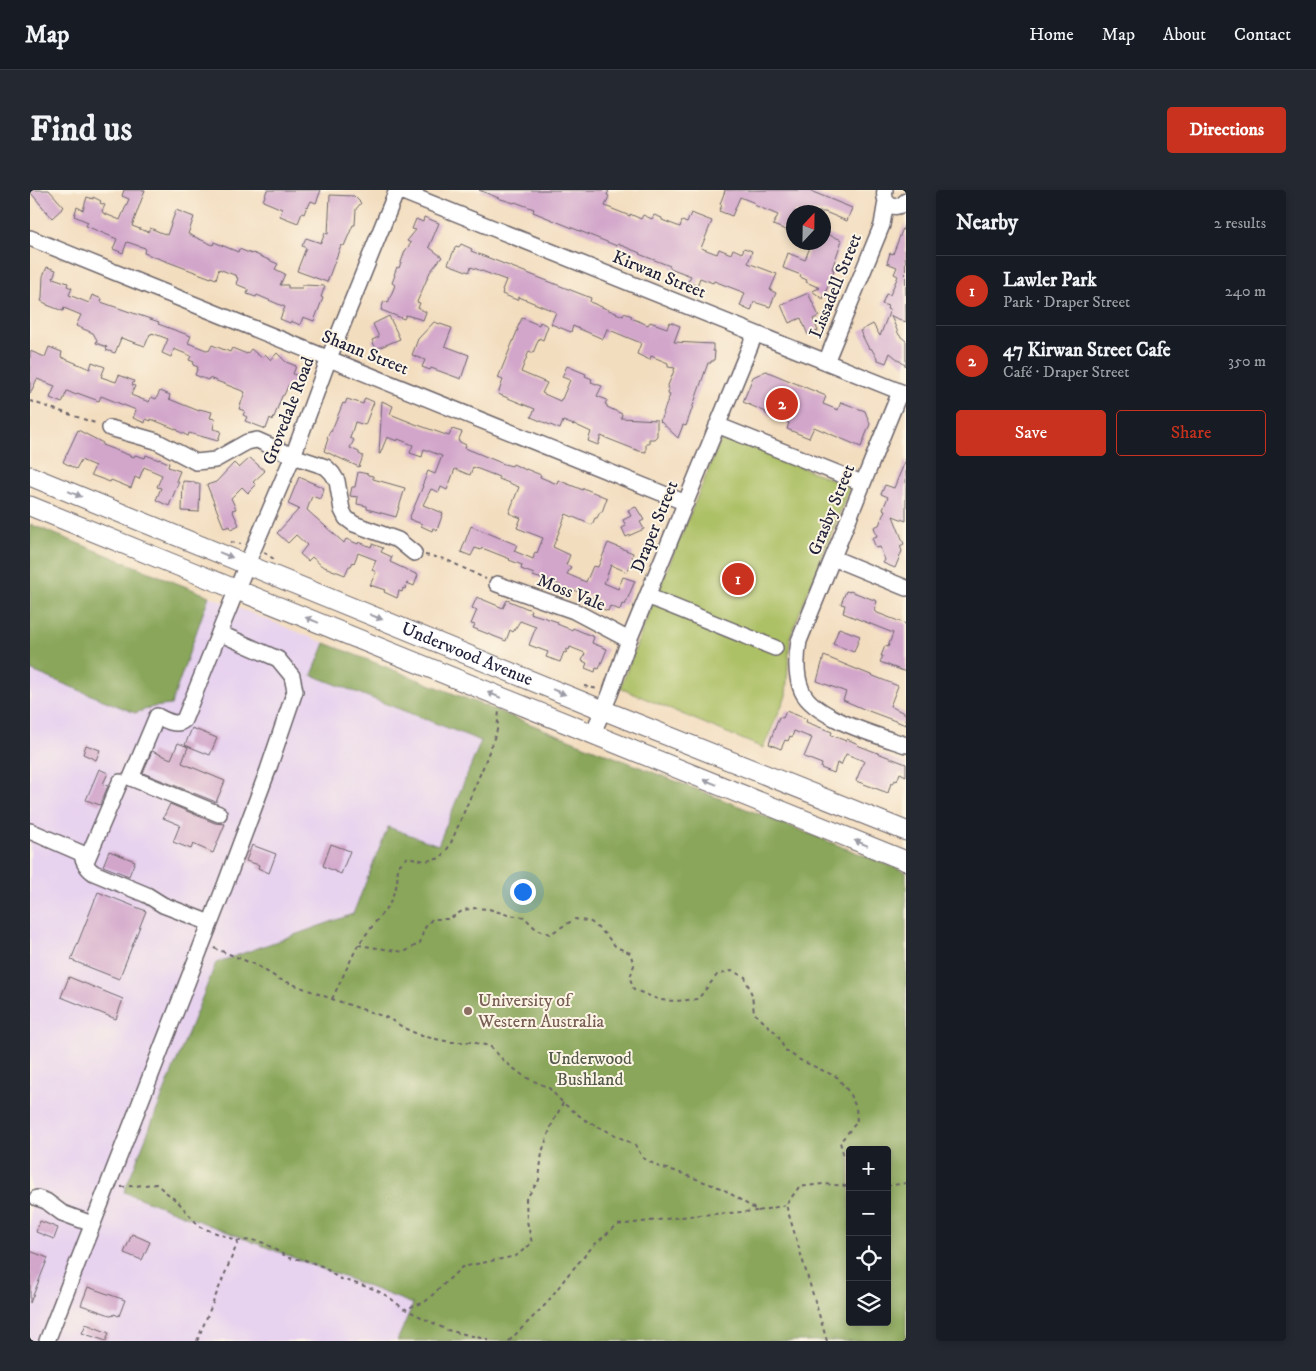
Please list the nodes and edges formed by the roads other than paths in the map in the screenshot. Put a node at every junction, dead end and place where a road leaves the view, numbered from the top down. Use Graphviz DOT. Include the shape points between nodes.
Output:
graph roads {
  1 [pos="397,190"];
  2 [pos="893,199"];
  3 [pos="30,238"];
  4 [pos="755,334"];
  5 [pos="329,358"];
  6 [pos="826,362"];
  7 [pos="903,393"];
  8 [pos="717,425"];
  9 [pos="110,428"];
  10 [pos="293,456"];
  11 [pos="30,476"];
  12 [pos="862,483"];
  13 [pos="686,503"];
  14 [pos="30,506"];
  15 [pos="414,552"];
  16 [pos="833,558"];
  17 [pos="247,564"];
  18 [pos="497,584"];
  19 [pos="906,588"];
  20 [pos="237,589"];
  21 [pos="647,596"];
  22 [pos="219,633"];
  23 [pos="629,640"];
  24 [pos="775,648"];
  25 [pos="603,710"];
  26 [pos="592,735"];
  27 [pos="906,745"];
  28 [pos="120,782"];
  29 [pos="219,814"];
  30 [pos="30,831"];
  31 [pos="906,831"];
  32 [pos="906,861"];
  33 [pos="85,864"];
  34 [pos="210,923"];
  35 [pos="37,1198"];
  36 [pos="92,1224"];
  37 [pos="47,1341"];
  1 -- 4 [label="street, Kirwan Street"];
  1 -- 5 [label="street, Grovedale Road"];
  2 -- 6 [label="street, Lissadell Street"];
  3 -- 5 [label="street, Shann Street"];
  4 -- 6 [label="street, Kirwan Street"];
  4 -- 8 [label="street, Draper Street"];
  5 -- 10 [label="street, Grovedale Road"];
  5 -- 13 [label="street, Shann Street"];
  6 -- 7 [label="street, Kirwan Street"];
  7 -- 12 [label="street, Grasby Street"];
  8 -- 12 [label="street"];
  8 -- 13 [label="street, Draper Street"];
  9 -- 10 [label="street" via="156,441 196,462 215,460 257,440"];
  10 -- 15 [label="street" via="332,472 346,518 398,540"];
  10 -- 17 [label="street, Grovedale Road"];
  11 -- 17 [label="main road, Underwood Avenue, one-way"];
  12 -- 16 [label="street, Grasby Street"];
  13 -- 21 [label="street, Draper Street"];
  14 -- 20 [label="main road, Underwood Avenue"];
  16 -- 19 [label="street"];
  16 -- 27 [label="street, Grasby Street" via="799,641 796,670 802,692 815,707 867,732"];
  17 -- 20 [label="street, Grovedale Road"];
  17 -- 25 [label="main road, Underwood Avenue, one-way"];
  18 -- 23 [label="street, Moss Vale" via="574,610"];
  20 -- 22 [label="street, Grovedale Road"];
  26 -- 20 [label="main road, Underwood Avenue, one-way"];
  21 -- 23 [label="street, Draper Street"];
  21 -- 24 [label="street"];
  22 -- 29 [label="street, Grovedale Road" via="184,720 176,724 156,716 131,778"];
  22 -- 34 [label="street" via="278,659 292,676 295,691"];
  23 -- 25 [label="street, Draper Street"];
  25 -- 26 [label="street, Draper Street"];
  25 -- 31 [label="main road, Underwood Avenue"];
  32 -- 26 [label="main road, Underwood Avenue, one-way"];
  28 -- 33 [label="street"];
  30 -- 33 [label="street" via="81,853"];
  33 -- 34 [label="street" via="94,873"];
  34 -- 36 [label="street"];
  35 -- 36 [label="street"];
  36 -- 37 [label="street"];
}
